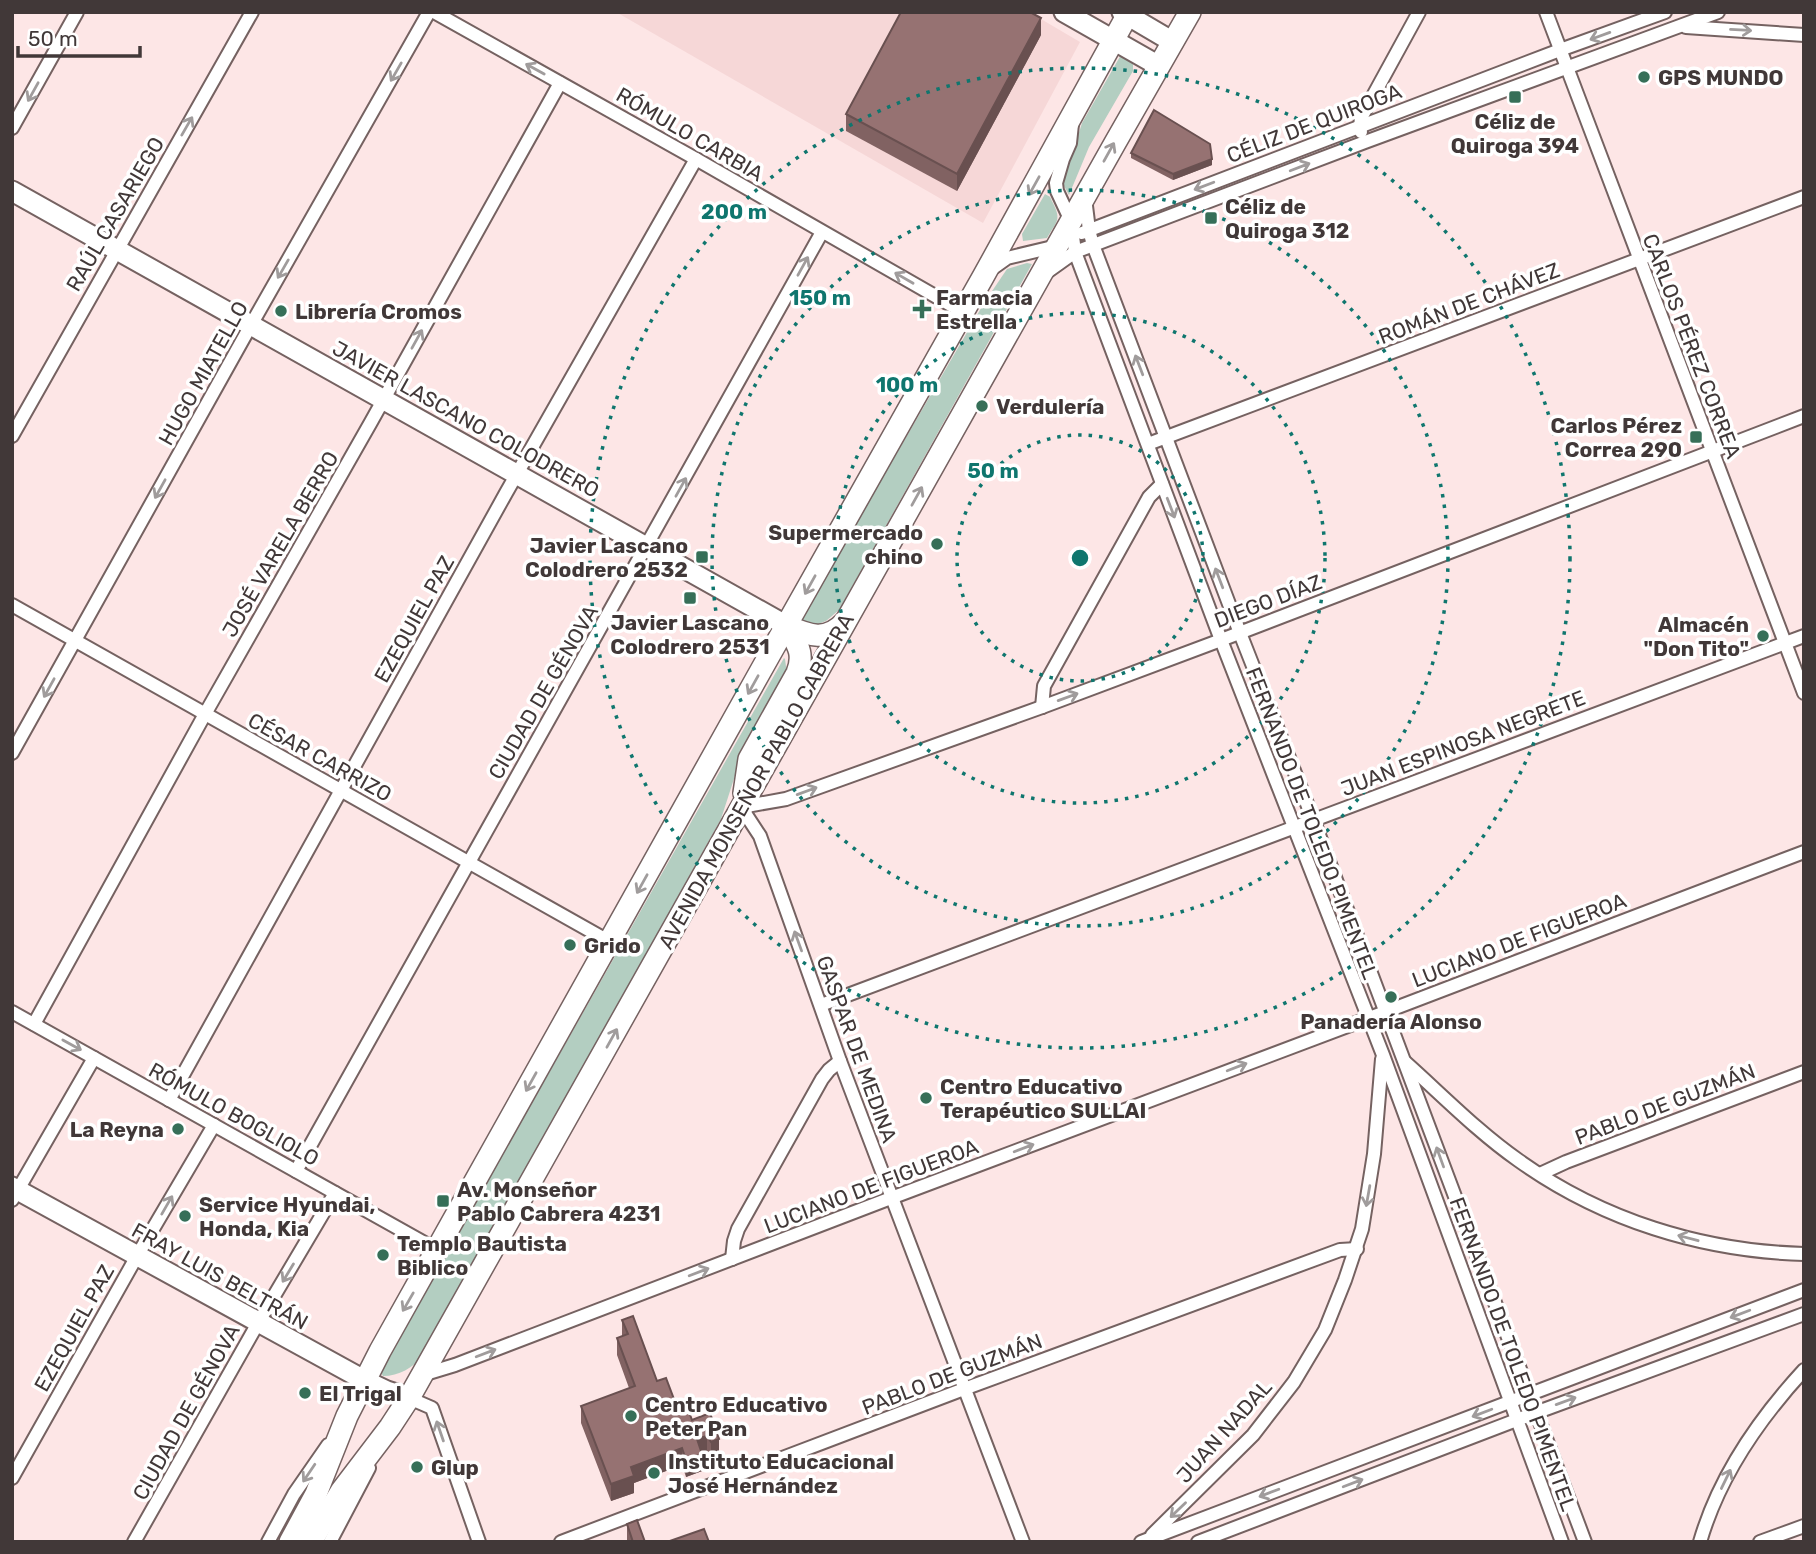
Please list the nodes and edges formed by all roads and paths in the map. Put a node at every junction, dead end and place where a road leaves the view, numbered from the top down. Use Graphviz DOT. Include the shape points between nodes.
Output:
graph roads {
  1 [pos="77,12"];
  2 [pos="252,12"];
  3 [pos="432,12"];
  4 [pos="1064,12"];
  5 [pos="1189,12"];
  6 [pos="1419,12"];
  7 [pos="1546,12"];
  8 [pos="1718,12"];
  9 [pos="1126,13"];
  10 [pos="1659,14"];
  11 [pos="1679,27"];
  12 [pos="1804,35"];
  13 [pos="1114,41"];
  14 [pos="1173,41"];
  15 [pos="1560,50"];
  16 [pos="1159,66"];
  17 [pos="1568,69"];
  18 [pos="560,83"];
  19 [pos="1072,117"];
  20 [pos="1360,127"];
  21 [pos="12,128"];
  22 [pos="1365,142"];
  23 [pos="696,159"];
  24 [pos="12,191"];
  25 [pos="1804,197"];
  26 [pos="822,232"];
  27 [pos="1073,237"];
  28 [pos="1093,245"];
  29 [pos="117,249"];
  30 [pos="1638,260"];
  31 [pos="983,277"];
  32 [pos="963,312"];
  33 [pos="251,325"];
  34 [pos="384,399"];
  35 [pos="1804,416"];
  36 [pos="12,436"];
  37 [pos="1167,438"];
  38 [pos="1148,444"];
  39 [pos="1711,451"];
  40 [pos="517,474"];
  41 [pos="1161,484"];
  42 [pos="648,546"];
  43 [pos="12,606"];
  44 [pos="847,619"];
  45 [pos="787,626"];
  46 [pos="1240,633"];
  47 [pos="1804,636"];
  48 [pos="1221,640"];
  49 [pos="75,641"];
  50 [pos="1785,643"];
  51 [pos="1804,693"];
  52 [pos="1042,707"];
  53 [pos="205,714"];
  54 [pos="12,753"];
  55 [pos="341,790"];
  56 [pos="741,807"];
  57 [pos="1313,819"];
  58 [pos="1293,827"];
  59 [pos="1804,852"];
  60 [pos="468,862"];
  61 [pos="610,942"];
  62 [pos="821,1005"];
  63 [pos="12,1012"];
  64 [pos="1385,1012"];
  65 [pos="1367,1018"];
  66 [pos="34,1024"];
  67 [pos="1383,1055"];
  68 [pos="94,1058"];
  69 [pos="840,1061"];
  70 [pos="1404,1061"];
  71 [pos="1804,1072"];
  72 [pos="169,1100"];
  73 [pos="214,1125"];
  74 [pos="296,1171"];
  75 [pos="1540,1174"];
  76 [pos="14,1192"];
  77 [pos="335,1193"];
  78 [pos="891,1198"];
  79 [pos="1357,1249"];
  80 [pos="437,1250"];
  81 [pos="1804,1254"];
  82 [pos="136,1256"];
  83 [pos="733,1259"];
  84 [pos="1804,1290"];
  85 [pos="1804,1314"];
  86 [pos="258,1323"];
  87 [pos="1804,1370"];
  88 [pos="422,1375"];
  89 [pos="364,1380"];
  90 [pos="964,1389"];
  91 [pos="1528,1395"];
  92 [pos="409,1398"];
  93 [pos="1510,1402"];
  94 [pos="1535,1413"];
  95 [pos="347,1416"];
  96 [pos="1517,1420"];
  97 [pos="390,1427"];
  98 [pos="12,1478"];
  99 [pos="1804,1526"];
  100 [pos="1144,1541"];
  101 [pos="135,1542"];
  102 [pos="268,1542"];
  103 [pos="290,1542"];
  104 [pos="311,1542"];
  105 [pos="330,1542"];
  106 [pos="480,1542"];
  107 [pos="561,1542"];
  108 [pos="1023,1542"];
  109 [pos="1198,1542"];
  110 [pos="1562,1542"];
  111 [pos="1585,1542"];
  112 [pos="1700,1542"];
  113 [pos="1760,1542"];
  1 -- 21 [label="street, one-way"];
  29 -- 2 [label="street, RAÚL CASARIEGO, one-way"];
  18 -- 3 [label="street, RÓMULO CARBIA, one-way"];
  3 -- 33 [label="street, HUGO MIATELLO, one-way"];
  4 -- 13 [label="main road"];
  5 -- 14 [label="main road, AVENIDA MONSEÑOR PABLO CABRERA"];
  6 -- 20 [label="street" via="1364,111"];
  7 -- 15 [label="street, CARLOS PÉREZ CORREA"];
  8 -- 11 [label="street, CÉLIZ DE QUIROGA"];
  9 -- 13 [label="main road"];
  9 -- 14 [label="main road"];
  10 -- 15 [label="street, CÉLIZ DE QUIROGA, one-way"];
  11 -- 12 [label="street, one-way"];
  11 -- 17 [label="street, CÉLIZ DE QUIROGA"];
  13 -- 16 [label="main road"];
  13 -- 19 [label="main road"];
  14 -- 16 [label="main road, AVENIDA MONSEÑOR PABLO CABRERA"];
  15 -- 17 [label="street, CARLOS PÉREZ CORREA"];
  15 -- 20 [label="street, CÉLIZ DE QUIROGA"];
  27 -- 16 [label="main road, AVENIDA MONSEÑOR PABLO CABRERA, one-way" via="1084,196"];
  17 -- 22 [label="street, CÉLIZ DE QUIROGA"];
  17 -- 30 [label="street, CARLOS PÉREZ CORREA"];
  18 -- 23 [label="street, RÓMULO CARBIA"];
  34 -- 18 [label="street, JOSÉ VARELA BERRO, one-way"];
  19 -- 27 [label="street, FERNANDO DE TOLEDO PIMENTEL" via="1070,143 1056,183"];
  19 -- 31 [label="main road, one-way"];
  20 -- 22 [label="street"];
  20 -- 27 [label="street, CÉLIZ DE QUIROGA, one-way"];
  28 -- 22 [label="street, CÉLIZ DE QUIROGA, one-way"];
  23 -- 26 [label="street, RÓMULO CARBIA"];
  23 -- 40 [label="street, EZEQUIEL PAZ"];
  24 -- 29 [label="main road, JAVIER LASCANO COLODRERO"];
  25 -- 30 [label="street, ROMÁN DE CHÁVEZ"];
  32 -- 26 [label="street, RÓMULO CARBIA, one-way"];
  42 -- 26 [label="street, CIUDAD DE GÉNOVA, one-way"];
  27 -- 28 [label="street, FERNANDO DE TOLEDO PIMENTEL"];
  27 -- 28 [label="street, CÉLIZ DE QUIROGA"];
  27 -- 31 [label="street, CÉLIZ DE QUIROGA" via="1007,258"];
  27 -- 38 [label="street, FERNANDO DE TOLEDO PIMENTEL"];
  44 -- 27 [label="main road, AVENIDA MONSEÑOR PABLO CABRERA, one-way" via="1040,276"];
  37 -- 28 [label="street, FERNANDO DE TOLEDO PIMENTEL, one-way"];
  29 -- 33 [label="main road, JAVIER LASCANO COLODRERO"];
  29 -- 36 [label="street, RAÚL CASARIEGO"];
  30 -- 37 [label="street, ROMÁN DE CHÁVEZ"];
  30 -- 39 [label="street, CARLOS PÉREZ CORREA"];
  31 -- 32 [label="main road"];
  32 -- 45 [label="main road, one-way"];
  33 -- 34 [label="main road, JAVIER LASCANO COLODRERO"];
  33 -- 49 [label="street, HUGO MIATELLO, one-way"];
  34 -- 40 [label="main road, JAVIER LASCANO COLODRERO"];
  34 -- 53 [label="street, JOSÉ VARELA BERRO"];
  35 -- 39 [label="street, DIEGO DÍAZ"];
  37 -- 38 [label="street, ROMÁN DE CHÁVEZ"];
  46 -- 37 [label="street, FERNANDO DE TOLEDO PIMENTEL, one-way"];
  38 -- 41 [label="street, FERNANDO DE TOLEDO PIMENTEL"];
  39 -- 46 [label="street, DIEGO DÍAZ"];
  39 -- 50 [label="street, CARLOS PÉREZ CORREA"];
  40 -- 42 [label="main road, JAVIER LASCANO COLODRERO"];
  40 -- 55 [label="street, EZEQUIEL PAZ"];
  41 -- 48 [label="street, FERNANDO DE TOLEDO PIMENTEL, one-way"];
  41 -- 52 [label="street" via="1149,497 1044,686"];
  42 -- 45 [label="main road, JAVIER LASCANO COLODRERO"];
  42 -- 60 [label="street, CIUDAD DE GÉNOVA"];
  43 -- 49 [label="street, CÉSAR CARRIZO"];
  44 -- 45 [label="main road" via="821,636"];
  44 -- 56 [label="main road, AVENIDA MONSEÑOR PABLO CABRERA"];
  45 -- 56 [label="main road" via="801,663 749,759"];
  45 -- 61 [label="main road, one-way"];
  46 -- 48 [label="street, DIEGO DÍAZ"];
  46 -- 57 [label="street, FERNANDO DE TOLEDO PIMENTEL"];
  47 -- 50 [label="street, JUAN ESPINOSA NEGRETE"];
  52 -- 48 [label="street, DIEGO DÍAZ, one-way"];
  48 -- 58 [label="street, FERNANDO DE TOLEDO PIMENTEL"];
  49 -- 53 [label="street, CÉSAR CARRIZO"];
  49 -- 54 [label="street, HUGO MIATELLO, one-way"];
  50 -- 51 [label="street, CARLOS PÉREZ CORREA"];
  50 -- 57 [label="street, JUAN ESPINOSA NEGRETE"];
  56 -- 52 [label="street, DIEGO DÍAZ, one-way" via="786,799"];
  53 -- 55 [label="street, CÉSAR CARRIZO"];
  53 -- 66 [label="street, JOSÉ VARELA BERRO"];
  55 -- 60 [label="street, CÉSAR CARRIZO"];
  55 -- 72 [label="street, EZEQUIEL PAZ"];
  62 -- 56 [label="street, GASPAR DE MEDINA, one-way" via="760,836"];
  88 -- 56 [label="main road, AVENIDA MONSEÑOR PABLO CABRERA, one-way"];
  57 -- 58 [label="street, JUAN ESPINOSA NEGRETE"];
  57 -- 64 [label="street, FERNANDO DE TOLEDO PIMENTEL"];
  58 -- 62 [label="street, JUAN ESPINOSA NEGRETE"];
  58 -- 65 [label="street, FERNANDO DE TOLEDO PIMENTEL"];
  59 -- 64 [label="street, LUCIANO DE FIGUEROA"];
  60 -- 61 [label="street, CÉSAR CARRIZO"];
  60 -- 74 [label="street, CIUDAD DE GÉNOVA"];
  61 -- 80 [label="main road, one-way"];
  62 -- 69 [label="street, GASPAR DE MEDINA"];
  63 -- 66 [label="street, RÓMULO BOGLIOLO"];
  64 -- 65 [label="street, LUCIANO DE FIGUEROA"];
  64 -- 70 [label="street, FERNANDO DE TOLEDO PIMENTEL"];
  65 -- 67 [label="street, FERNANDO DE TOLEDO PIMENTEL"];
  78 -- 65 [label="street, LUCIANO DE FIGUEROA, one-way"];
  66 -- 68 [label="street, RÓMULO BOGLIOLO, one-way"];
  67 -- 79 [label="street, JUAN NADAL, one-way" via="1371,1177"];
  67 -- 93 [label="street, FERNANDO DE TOLEDO PIMENTEL"];
  68 -- 72 [label="street, RÓMULO BOGLIOLO"];
  68 -- 76 [label="street"];
  69 -- 78 [label="street, GASPAR DE MEDINA"];
  69 -- 83 [label="street" via="822,1079 738,1229"];
  70 -- 75 [label="street" via="1494,1141"];
  91 -- 70 [label="street, FERNANDO DE TOLEDO PIMENTEL, one-way"];
  71 -- 75 [label="street, PABLO DE GUZMÁN"];
  72 -- 73 [label="street, RÓMULO BOGLIOLO"];
  73 -- 74 [label="street, RÓMULO BOGLIOLO"];
  82 -- 73 [label="street, EZEQUIEL PAZ, one-way"];
  74 -- 77 [label="street, RÓMULO BOGLIOLO"];
  81 -- 75 [label="street, one-way" via="1700,1242 1644,1226"];
  76 -- 82 [label="main road, FRAY LUIS BELTRÁN"];
  77 -- 80 [label="street, RÓMULO BOGLIOLO"];
  77 -- 86 [label="street, CIUDAD DE GÉNOVA, one-way"];
  78 -- 83 [label="street, LUCIANO DE FIGUEROA"];
  78 -- 90 [label="street, GASPAR DE MEDINA"];
  79 -- 90 [label="street, PABLO DE GUZMÁN" via="1340,1250"];
  79 -- 100 [label="street, JUAN NADAL, one-way" via="1325,1330 1294,1382 1253,1435"];
  80 -- 89 [label="main road, one-way"];
  82 -- 86 [label="main road, FRAY LUIS BELTRÁN"];
  82 -- 98 [label="street, EZEQUIEL PAZ"];
  88 -- 83 [label="street, LUCIANO DE FIGUEROA, one-way"];
  84 -- 91 [label="street, one-way"];
  94 -- 85 [label="street, one-way"];
  86 -- 89 [label="main road, FRAY LUIS BELTRÁN"];
  86 -- 101 [label="street, CIUDAD DE GÉNOVA"];
  112 -- 87 [label="street, one-way" via="1733,1464"];
  88 -- 92 [label="main road, AVENIDA MONSEÑOR PABLO CABRERA"];
  89 -- 92 [label="main road, FRAY LUIS BELTRÁN"];
  89 -- 95 [label="main road"];
  90 -- 107 [label="street, PABLO DE GUZMÁN"];
  90 -- 108 [label="street, GASPAR DE MEDINA"];
  91 -- 93 [label="street"];
  91 -- 94 [label="street, FERNANDO DE TOLEDO PIMENTEL"];
  92 -- 97 [label="main road, AVENIDA MONSEÑOR PABLO CABRERA"];
  106 -- 92 [label="street, one-way" via="432,1408"];
  93 -- 96 [label="street, FERNANDO DE TOLEDO PIMENTEL"];
  93 -- 100 [label="street, one-way"];
  94 -- 96 [label="street"];
  94 -- 111 [label="street, FERNANDO DE TOLEDO PIMENTEL"];
  95 -- 102 [label="street, one-way"];
  95 -- 103 [label="main road" via="316,1494"];
  109 -- 96 [label="street, one-way"];
  96 -- 110 [label="street, FERNANDO DE TOLEDO PIMENTEL"];
  97 -- 104 [label="main road, AVENIDA MONSEÑOR PABLO CABRERA" via="342,1490"];
  97 -- 105 [label="street"];
  99 -- 113 [label="street"];
}
